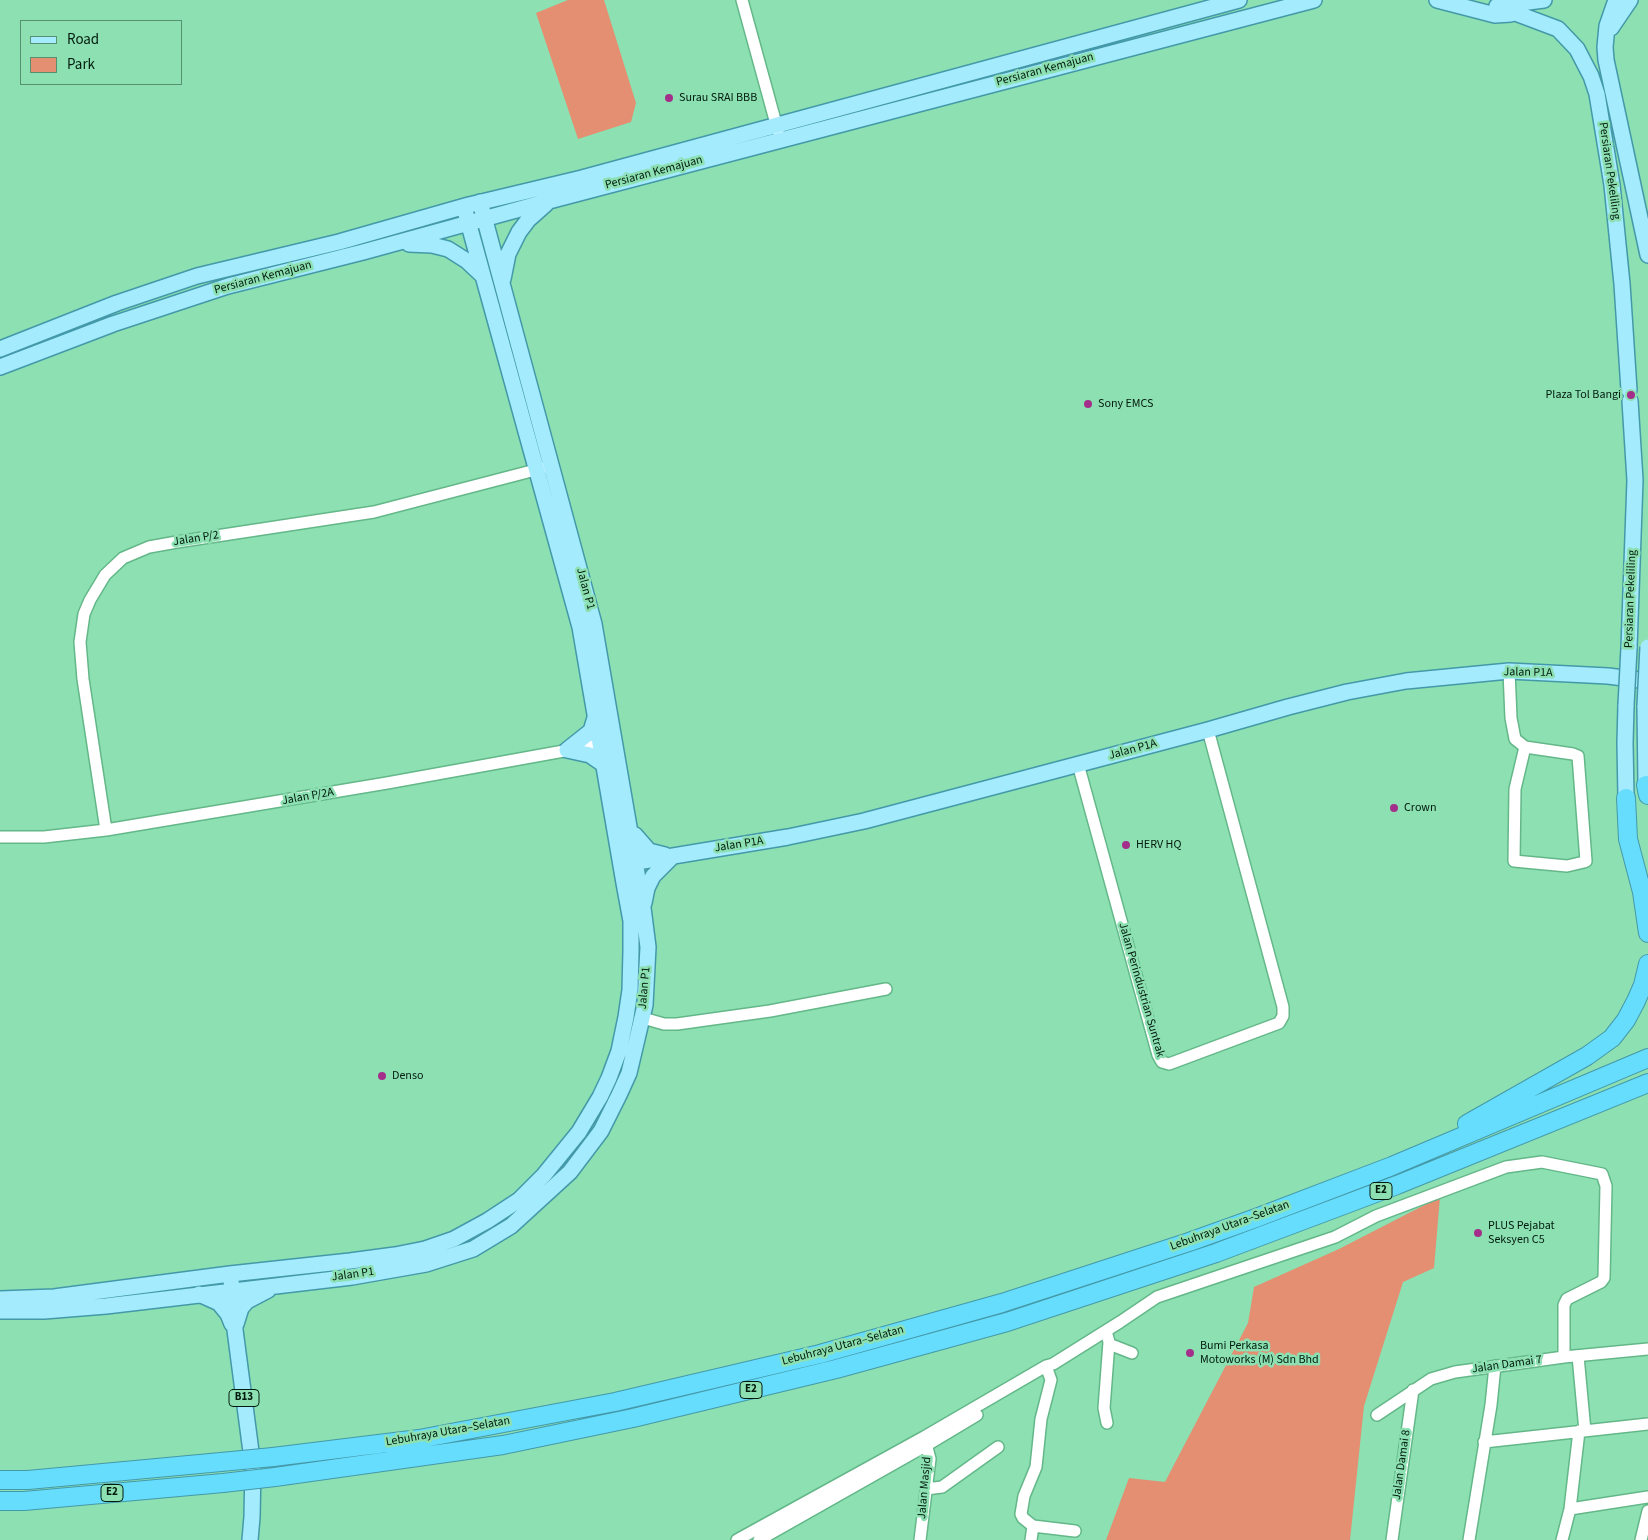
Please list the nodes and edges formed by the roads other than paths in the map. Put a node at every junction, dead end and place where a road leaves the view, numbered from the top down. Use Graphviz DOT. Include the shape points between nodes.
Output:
graph roads {
  1 [pos="742,0"];
  2 [pos="1239,0"];
  3 [pos="1314,0"];
  4 [pos="1437,0"];
  5 [pos="1468,0"];
  6 [pos="1544,0"];
  7 [pos="1616,0"];
  8 [pos="1630,0"];
  9 [pos="1497,6"];
  10 [pos="1518,13"];
  11 [pos="1605,41"];
  12 [pos="776,124"];
  13 [pos="781,140"];
  14 [pos="549,201"];
  15 [pos="480,202"];
  16 [pos="464,207"];
  17 [pos="484,219"];
  18 [pos="468,223"];
  19 [pos="395,244"];
  20 [pos="1648,255"];
  21 [pos="483,276"];
  22 [pos="502,284"];
  23 [pos="0,349"];
  24 [pos="0,367"];
  25 [pos="552,465"];
  26 [pos="537,470"];
  27 [pos="1648,639"];
  28 [pos="1648,647"];
  29 [pos="1509,671"];
  30 [pos="1648,673"];
  31 [pos="1608,676"];
  32 [pos="1648,681"];
  33 [pos="595,718"];
  34 [pos="1208,730"];
  35 [pos="607,743"];
  36 [pos="1524,747"];
  37 [pos="566,750"];
  38 [pos="604,764"];
  39 [pos="1078,764"];
  40 [pos="1647,790"];
  41 [pos="1626,798"];
  42 [pos="106,830"];
  43 [pos="629,832"];
  44 [pos="0,837"];
  45 [pos="674,855"];
  46 [pos="628,863"];
  47 [pos="1648,873"];
  48 [pos="642,908"];
  49 [pos="1648,933"];
  50 [pos="1648,964"];
  51 [pos="886,989"];
  52 [pos="642,1018"];
  53 [pos="1648,1058"];
  54 [pos="1648,1083"];
  55 [pos="1392,1166"];
  56 [pos="230,1274"];
  57 [pos="283,1284"];
  58 [pos="232,1290"];
  59 [pos="198,1294"];
  60 [pos="0,1299"];
  61 [pos="0,1311"];
  62 [pos="235,1330"];
  63 [pos="1106,1331"];
  64 [pos="1109,1344"];
  65 [pos="1648,1349"];
  66 [pos="1132,1353"];
  67 [pos="1578,1356"];
  68 [pos="1564,1357"];
  69 [pos="1495,1366"];
  70 [pos="1049,1367"];
  71 [pos="1413,1390"];
  72 [pos="1377,1415"];
  73 [pos="1107,1423"];
  74 [pos="1648,1424"];
  75 [pos="1582,1431"];
  76 [pos="926,1441"];
  77 [pos="1484,1442"];
  78 [pos="998,1447"];
  79 [pos="0,1480"];
  80 [pos="926,1489"];
  81 [pos="1648,1497"];
  82 [pos="0,1501"];
  83 [pos="1570,1509"];
  84 [pos="1648,1510"];
  85 [pos="1033,1526"];
  86 [pos="776,1531"];
  87 [pos="1075,1531"];
  88 [pos="250,1540"];
  89 [pos="737,1540"];
  90 [pos="759,1540"];
  91 [pos="920,1540"];
  92 [pos="1031,1540"];
  93 [pos="1392,1540"];
  94 [pos="1469,1540"];
  95 [pos="1562,1540"];
  96 [pos="1641,1540"];
  1 -- 12 [label="street"];
  2 -- 12 [label="main road, Persiaran Kemajuan"];
  3 -- 13 [label="main road, Persiaran Kemajuan"];
  4 -- 10 [label="main road" via="1495,15"];
  5 -- 9 [label="main road"];
  6 -- 9 [label="main road"];
  7 -- 11 [label="main road, Persiaran Pekeliling"];
  8 -- 11 [label="main road"];
  9 -- 10 [label="main road, Persiaran Pekeliling"];
  10 -- 41 [label="main road, Persiaran Pekeliling, bridge" via="1558,30 1585,62 1597,94 1609,159 1619,249 1635,480 1626,705"];
  11 -- 20 [label="main road, Persiaran Pekeliling" via="1608,71"];
  12 -- 13 [label="street"];
  12 -- 15 [label="main road, Persiaran Kemajuan" via="582,178"];
  13 -- 14 [label="main road, Persiaran Kemajuan"];
  14 -- 17 [label="main road, Persiaran Kemajuan"];
  14 -- 22 [label="main road" via="519,232 508,254"];
  15 -- 16 [label="main road, Persiaran Kemajuan"];
  15 -- 17 [label="main road, Jalan P1"];
  16 -- 18 [label="main road, Jalan P1"];
  16 -- 23 [label="main road, Persiaran Kemajuan" via="339,242 197,276"];
  17 -- 18 [label="main road, Persiaran Kemajuan"];
  17 -- 22 [label="main road, Jalan P1"];
  18 -- 19 [label="main road, Persiaran Kemajuan"];
  18 -- 21 [label="main road, Jalan P1"];
  19 -- 21 [label="main road" via="448,249"];
  19 -- 24 [label="main road, Persiaran Kemajuan" via="228,286 113,324"];
  21 -- 26 [label="main road, Jalan P1"];
  22 -- 25 [label="main road, Jalan P1"];
  25 -- 26 [label="street, Jalan P/2"];
  25 -- 35 [label="main road, Jalan P1" via="594,624"];
  26 -- 33 [label="main road, Jalan P1" via="580,627"];
  26 -- 42 [label="street, Jalan P/2" via="374,512 149,547 123,558 105,575 90,600 84,614 80,642"];
  27 -- 28 [label="main road, Persiaran Pekeliling"];
  28 -- 40 [label="main road, Persiaran Pekeliling, bridge" via="1645,706"];
  29 -- 31 [label="main road, Jalan P1A"];
  29 -- 34 [label="main road, Jalan P1A" via="1406,681 1347,692"];
  29 -- 36 [label="street" via="1510,718 1515,739"];
  30 -- 31 [label="main road"];
  31 -- 32 [label="main road, Jalan P1A"];
  33 -- 35 [label="main road, Jalan P1"];
  33 -- 37 [label="main road" via="586,736"];
  34 -- 39 [label="main road, Jalan P1A"];
  34 -- 39 [label="street, Jalan Perindustrian Suntrak" via="1283,1016 1278,1023 1169,1064 1162,1062 1158,1055"];
  35 -- 37 [label="street, Jalan P/2A"];
  35 -- 38 [label="main road, Jalan P1"];
  35 -- 43 [label="main road, Jalan P1"];
  36 -- 36 [label="street" via="1578,756 1586,861 1557,865 1514,861 1515,789"];
  37 -- 38 [label="main road" via="590,755"];
  37 -- 42 [label="street, Jalan P/2A"];
  38 -- 46 [label="main road, Jalan P1"];
  39 -- 45 [label="main road, Jalan P1A" via="864,821"];
  41 -- 47 [label="highway"];
  41 -- 49 [label="highway" via="1628,839 1642,892"];
  42 -- 44 [label="street, Jalan P/2A" via="44,837"];
  43 -- 45 [label="main road" via="649,851"];
  43 -- 46 [label="main road, Jalan P1"];
  45 -- 46 [label="main road, Jalan P1A"];
  45 -- 48 [label="main road" via="653,876"];
  46 -- 48 [label="main road, Jalan P1"];
  46 -- 56 [label="main road, Jalan P1" via="632,951 626,1017 619,1050 590,1115 544,1175 519,1200 487,1221 454,1239 425,1249"];
  48 -- 52 [label="main road, Jalan P1" via="648,947"];
  50 -- 55 [label="highway" via="1636,1001 1612,1038 1587,1056"];
  51 -- 52 [label="street" via="770,1011 677,1024"];
  52 -- 57 [label="main road, Jalan P1" via="629,1073 601,1131 570,1172 511,1226 473,1249 426,1264 352,1277"];
  53 -- 55 [label="highway, Lebuhraya Utara–Selatan / E2"];
  54 -- 82 [label="highway, Lebuhraya Utara–Selatan / E2, bridge" via="1396,1185 1216,1253 1007,1322 836,1369 633,1418 503,1445 275,1477"];
  55 -- 79 [label="highway, Lebuhraya Utara–Selatan / E2, bridge" via="1256,1218 1002,1303 820,1354 615,1402 419,1438 273,1457"];
  56 -- 58 [label="main road, B13"];
  56 -- 60 [label="main road, Jalan P1" via="54,1297"];
  57 -- 58 [label="main road, Jalan P1"];
  57 -- 62 [label="main road" via="247,1301 241,1308"];
  58 -- 59 [label="main road, Jalan P1"];
  58 -- 62 [label="main road, B13"];
  59 -- 61 [label="main road, Jalan P1" via="83,1308"];
  59 -- 62 [label="main road" via="219,1303"];
  62 -- 88 [label="main road, B13" via="253,1466"];
  63 -- 64 [label="street"];
  63 -- 68 [label="street" via="1157,1297 1335,1237 1376,1216 1506,1167 1542,1162 1602,1174 1606,1186 1604,1278 1567,1299 1564,1305"];
  63 -- 70 [label="street"];
  64 -- 66 [label="street"];
  64 -- 73 [label="street" via="1104,1408"];
  65 -- 67 [label="street, Jalan Damai 7"];
  67 -- 68 [label="street, Jalan Damai 7"];
  67 -- 75 [label="street"];
  68 -- 69 [label="street, Jalan Damai 7"];
  69 -- 71 [label="street, Jalan Damai 7" via="1447,1374"];
  69 -- 77 [label="street"];
  70 -- 76 [label="street"];
  70 -- 85 [label="street" via="1052,1380 1041,1419 1036,1468 1024,1496 1022,1514 1022,1518"];
  71 -- 72 [label="street, Jalan Damai 7"];
  71 -- 93 [label="street, Jalan Damai 8"];
  74 -- 75 [label="street"];
  75 -- 77 [label="street"];
  75 -- 83 [label="street"];
  76 -- 80 [label="street, Jalan Masjid" via="930,1459"];
  76 -- 86 [label="street"];
  77 -- 94 [label="street"];
  78 -- 80 [label="street" via="942,1487"];
  80 -- 91 [label="street, Jalan Masjid"];
  81 -- 83 [label="street"];
  83 -- 95 [label="street"];
  84 -- 96 [label="street"];
  85 -- 87 [label="street"];
  85 -- 92 [label="street"];
  86 -- 89 [label="street"];
  86 -- 90 [label="street"];
}
